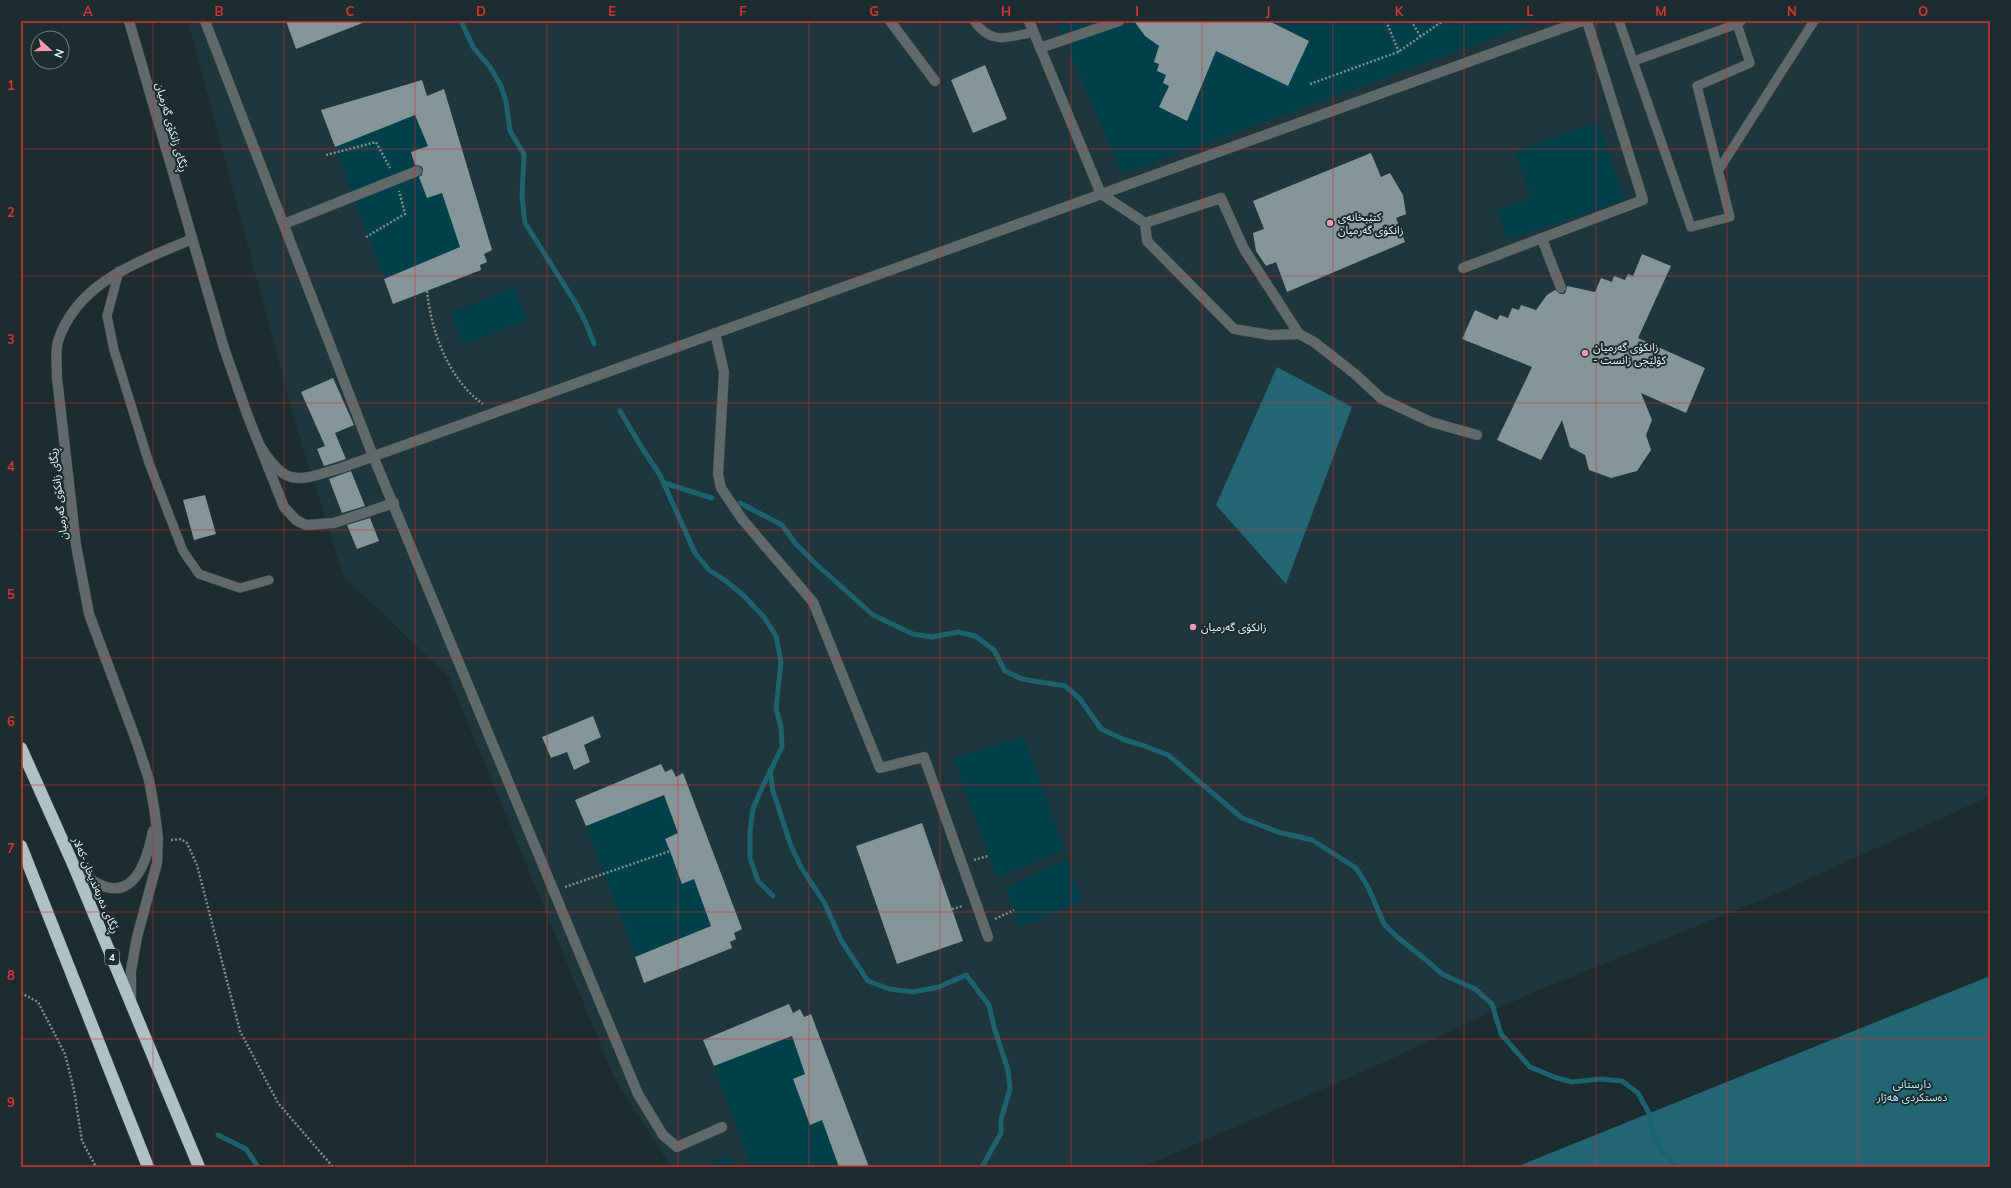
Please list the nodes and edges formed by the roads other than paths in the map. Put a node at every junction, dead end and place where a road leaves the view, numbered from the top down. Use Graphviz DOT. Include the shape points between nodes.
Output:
graph roads {
  1 [pos="129,21"];
  2 [pos="205,21"];
  3 [pos="890,21"];
  4 [pos="974,21"];
  5 [pos="1029,21"];
  6 [pos="1119,21"];
  7 [pos="1582,21"];
  8 [pos="1587,21"];
  9 [pos="1619,21"];
  10 [pos="1814,21"];
  11 [pos="1739,23"];
  12 [pos="1034,32"];
  13 [pos="1040,48"];
  14 [pos="1634,61"];
  15 [pos="935,81"];
  16 [pos="417,171"];
  17 [pos="1718,171"];
  18 [pos="1101,194"];
  19 [pos="1145,223"];
  20 [pos="284,224"];
  21 [pos="192,239"];
  22 [pos="1542,239"];
  23 [pos="1463,268"];
  24 [pos="119,271"];
  25 [pos="1561,288"];
  26 [pos="715,333"];
  27 [pos="1300,334"];
  28 [pos="1477,435"];
  29 [pos="260,446"];
  30 [pos="373,456"];
  31 [pos="394,503"];
  32 [pos="268,580"];
  33 [pos="21,748"];
  34 [pos="154,807"];
  35 [pos="21,846"];
  36 [pos="73,864"];
  37 [pos="988,937"];
  38 [pos="131,1002"];
  39 [pos="722,1127"];
  40 [pos="148,1167"];
  41 [pos="199,1167"];
  1 -- 21 [label="street, ڕێگای زانکۆی گەرمیان"];
  2 -- 20 [label="street"];
  3 -- 15 [label="street"];
  4 -- 12 [label="lane" via="982,32 1000,39"];
  5 -- 12 [label="street"];
  6 -- 13 [label="street"];
  7 -- 18 [label="street"];
  8 -- 22 [label="street" via="1643,200"];
  9 -- 14 [label="lane"];
  10 -- 17 [label="lane"];
  11 -- 14 [label="lane"];
  11 -- 17 [label="lane" via="1750,63 1697,86"];
  12 -- 13 [label="street"];
  13 -- 18 [label="street"];
  14 -- 17 [label="lane" via="1691,227 1730,217"];
  16 -- 20 [label="street"];
  18 -- 19 [label="street"];
  18 -- 26 [label="street"];
  19 -- 27 [label="street" via="1146,241 1234,329 1270,335"];
  19 -- 27 [label="street" via="1221,198 1244,249"];
  20 -- 30 [label="street"];
  21 -- 24 [label="street, ڕێگای زانکۆی گەرمیان"];
  21 -- 29 [label="street, ڕێگای زانکۆی گەرمیان" via="224,348"];
  22 -- 23 [label="street"];
  22 -- 25 [label="street"];
  24 -- 32 [label="lane" via="107,316 114,350 149,462 183,551 199,574 240,588"];
  24 -- 34 [label="street, ڕێگای زانکۆی گەرمیان" via="97,286 80,303 68,321 58,342 57,378 76,545 89,614 137,743 149,780"];
  26 -- 30 [label="street"];
  26 -- 37 [label="street" via="724,372 718,474 721,488 742,519 812,602 880,768 924,757"];
  27 -- 28 [label="street" via="1355,374 1382,399 1431,422"];
  29 -- 30 [label="street" via="276,469 292,478 313,476"];
  29 -- 31 [label="street" via="284,507 296,520 306,525 334,523"];
  30 -- 31 [label="street"];
  31 -- 39 [label="street" via="638,1094 654,1123 677,1147"];
  33 -- 36 [label="highway, ڕێگای دەربەندیخان-کەلار / 4"];
  34 -- 36 [label="street" via="153,830 147,856 132,883 119,888 102,886"];
  34 -- 38 [label="street" via="158,838 157,857 137,937 131,971"];
  35 -- 40 [label="highway"];
  36 -- 38 [label="highway, ڕێگای دەربەندیخان-کەلار / 4"];
  38 -- 41 [label="highway, ڕێگای دەربەندیخان-کەلار / 4"];
}
